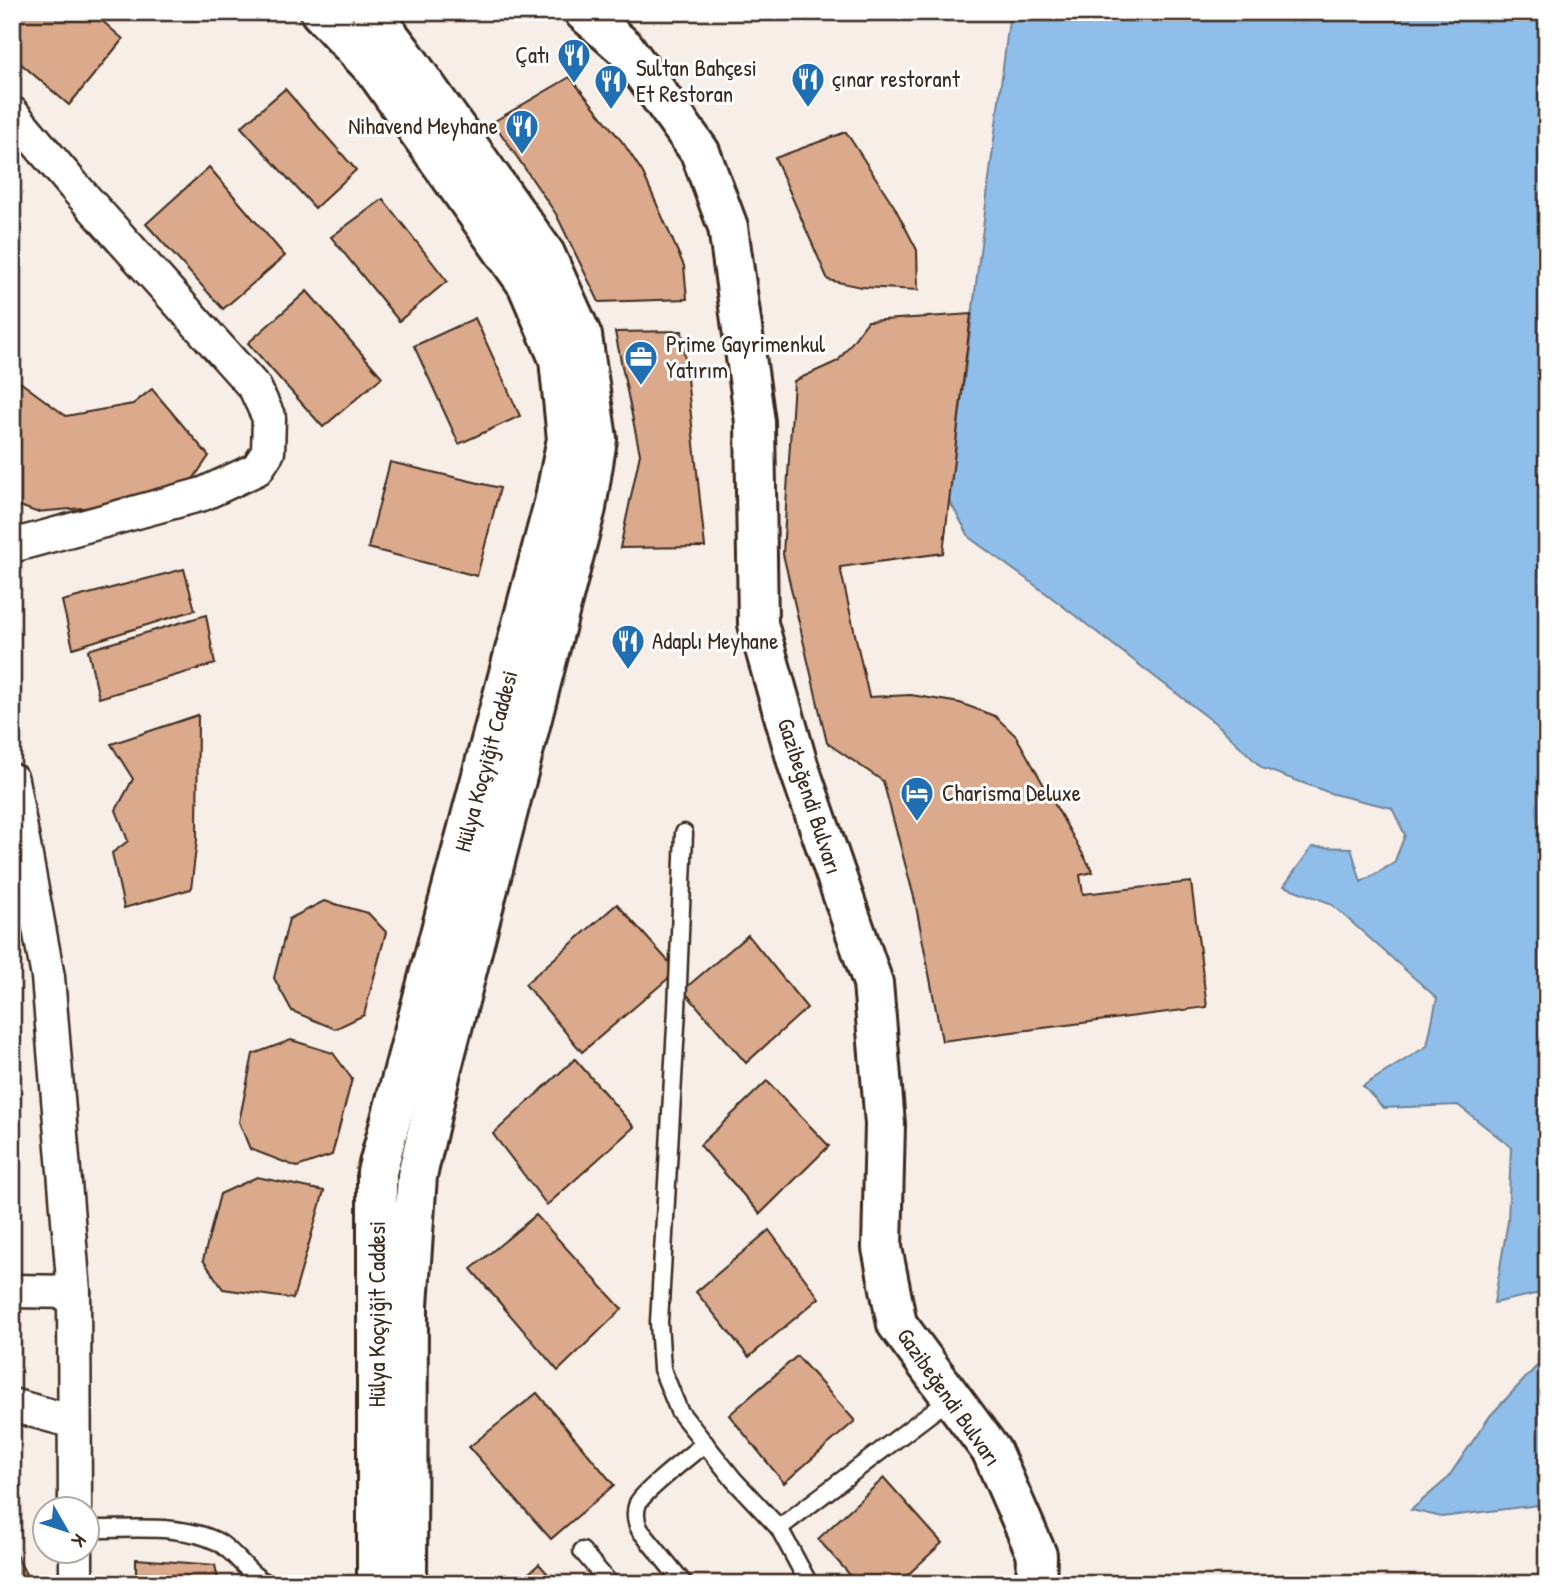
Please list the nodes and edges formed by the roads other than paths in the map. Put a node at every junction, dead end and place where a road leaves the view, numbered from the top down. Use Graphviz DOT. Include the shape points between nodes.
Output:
graph roads {
  1 [pos="320,12"];
  2 [pos="371,12"];
  3 [pos="584,12"];
  4 [pos="12,113"];
  5 [pos="12,546"];
  6 [pos="12,780"];
  7 [pos="17,825"];
  8 [pos="684,833"];
  9 [pos="12,1291"];
  10 [pos="74,1292"];
  11 [pos="952,1397"];
  12 [pos="12,1405"];
  13 [pos="74,1422"];
  14 [pos="705,1443"];
  15 [pos="75,1494"];
  16 [pos="779,1528"];
  17 [pos="102,1529"];
  18 [pos="582,1551"];
  19 [pos="76,1564"];
  20 [pos="76,1584"];
  21 [pos="270,1584"];
  22 [pos="377,1584"];
  23 [pos="407,1584"];
  24 [pos="610,1584"];
  25 [pos="684,1584"];
  26 [pos="809,1584"];
  27 [pos="1036,1584"];
  1 -- 22 [label="main road, Hülya Koçyiğit Caddesi" via="375,70 527,284 559,359 568,439 377,1172"];
  2 -- 23 [label="main road, Hülya Koçyiğit Caddesi" via="545,254 582,336 597,439 586,508 417,1175 408,1305"];
  3 -- 11 [label="main road, Gazibeğendi Bulvarı" via="625,48 700,152 728,227 755,422 758,624 798,765 873,983 885,1124 882,1248 897,1324"];
  4 -- 5 [label="street" via="255,388 269,418 268,452 257,469 203,494"];
  6 -- 7 [label="street"];
  7 -- 10 [label="street" via="48,977"];
  8 -- 14 [label="lane" via="659,1346 662,1369 679,1410"];
  9 -- 10 [label="street"];
  10 -- 13 [label="street"];
  11 -- 16 [label="lane"];
  11 -- 27 [label="main road, Gazibeğendi Bulvarı" via="992,1452 1037,1555"];
  12 -- 13 [label="street"];
  13 -- 15 [label="street"];
  14 -- 16 [label="lane"];
  14 -- 25 [label="lane" via="643,1496 636,1511 640,1530"];
  16 -- 26 [label="lane"];
  17 -- 21 [label="lane" via="187,1531 205,1536"];
  18 -- 24 [label="lane"];
  19 -- 20 [label="street"];
}
